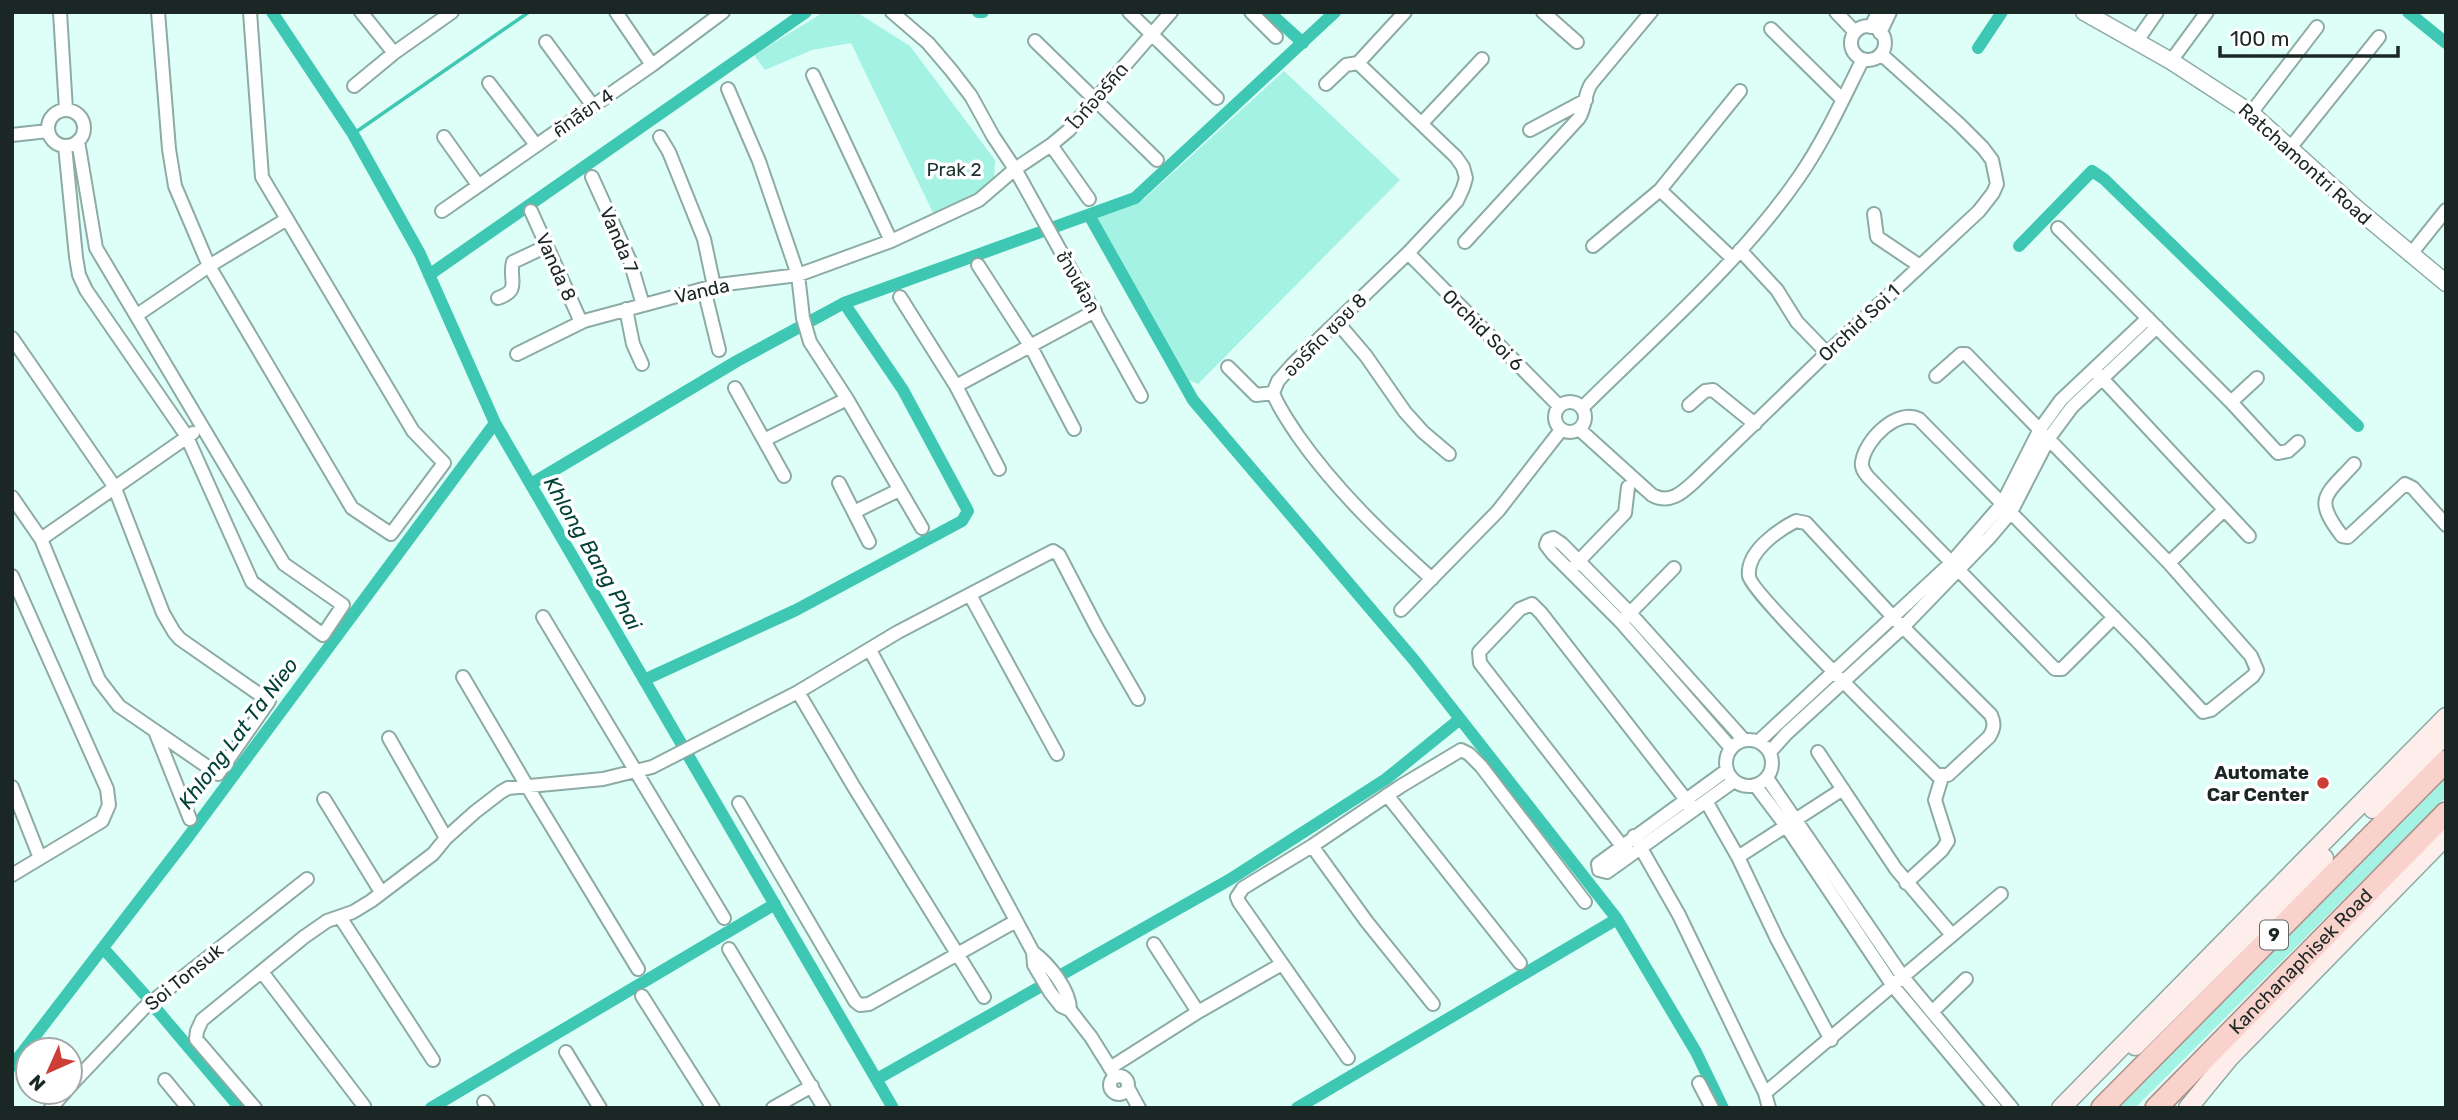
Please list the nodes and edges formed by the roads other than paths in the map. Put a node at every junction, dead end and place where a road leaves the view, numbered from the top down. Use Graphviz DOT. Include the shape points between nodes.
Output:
graph roads {
  1 [pos="60,12"];
  2 [pos="158,12"];
  3 [pos="250,12"];
  4 [pos="361,12"];
  5 [pos="452,12"];
  6 [pos="616,12"];
  7 [pos="723,12"];
  8 [pos="892,12"];
  9 [pos="1129,12"];
  10 [pos="1171,12"];
  11 [pos="1251,12"];
  12 [pos="1405,12"];
  13 [pos="1543,12"];
  14 [pos="1651,12"];
  15 [pos="1836,12"];
  16 [pos="1878,12"];
  17 [pos="1889,12"];
  18 [pos="2084,12"];
  19 [pos="2157,12"];
  20 [pos="2207,12"];
  21 [pos="705,18"];
  22 [pos="2317,27"];
  23 [pos="1772,29"];
  24 [pos="1876,30"];
  25 [pos="1855,32"];
  26 [pos="1152,34"];
  27 [pos="1276,37"];
  28 [pos="2379,37"];
  29 [pos="1035,41"];
  30 [pos="2137,41"];
  31 [pos="546,42"];
  32 [pos="1577,43"];
  33 [pos="394,53"];
  34 [pos="1881,54"];
  35 [pos="1482,59"];
  36 [pos="1863,59"];
  37 [pos="2171,61"];
  38 [pos="1358,63"];
  39 [pos="652,65"];
  40 [pos="813,75"];
  41 [pos="489,83"];
  42 [pos="1326,84"];
  43 [pos="354,86"];
  44 [pos="728,89"];
  45 [pos="1741,90"];
  46 [pos="1217,98"];
  47 [pos="1842,99"];
  48 [pos="1586,100"];
  49 [pos="1096,101"];
  50 [pos="593,106"];
  51 [pos="66,110"];
  52 [pos="2252,113"];
  53 [pos="1422,123"];
  54 [pos="1530,130"];
  55 [pos="48,131"];
  56 [pos="12,135"];
  57 [pos="444,137"];
  58 [pos="660,137"];
  59 [pos="78,141"];
  60 [pos="536,145"];
  61 [pos="1051,145"];
  62 [pos="65,146"];
  63 [pos="2290,148"];
  64 [pos="1157,160"];
  65 [pos="1015,169"];
  66 [pos="592,177"];
  67 [pos="478,186"];
  68 [pos="1660,190"];
  69 [pos="1089,199"];
  70 [pos="2446,210"];
  71 [pos="442,211"];
  72 [pos="531,211"];
  73 [pos="1874,214"];
  74 [pos="287,219"];
  75 [pos="2058,228"];
  76 [pos="891,241"];
  77 [pos="1465,242"];
  78 [pos="547,246"];
  79 [pos="1593,246"];
  80 [pos="1408,253"];
  81 [pos="1736,254"];
  82 [pos="2410,256"];
  83 [pos="978,265"];
  84 [pos="1920,265"];
  85 [pos="209,266"];
  86 [pos="798,275"];
  87 [pos="2446,284"];
  88 [pos="709,287"];
  89 [pos="900,297"];
  90 [pos="499,298"];
  91 [pos="643,305"];
  92 [pos="626,310"];
  93 [pos="1095,311"];
  94 [pos="137,315"];
  95 [pos="581,322"];
  96 [pos="1337,322"];
  97 [pos="2153,323"];
  98 [pos="12,338"];
  99 [pos="1031,347"];
  100 [pos="719,350"];
  101 [pos="1827,353"];
  102 [pos="517,354"];
  103 [pos="642,365"];
  104 [pos="1228,367"];
  105 [pos="2097,373"];
  106 [pos="1936,376"];
  107 [pos="2257,378"];
  108 [pos="956,387"];
  109 [pos="735,388"];
  110 [pos="1273,393"];
  111 [pos="1141,396"];
  112 [pos="847,399"];
  113 [pos="2231,402"];
  114 [pos="1689,405"];
  115 [pos="1559,406"];
  116 [pos="1582,408"];
  117 [pos="1755,424"];
  118 [pos="203,427"];
  119 [pos="1074,429"];
  120 [pos="1579,429"];
  121 [pos="1561,430"];
  122 [pos="2044,434"];
  123 [pos="187,438"];
  124 [pos="764,440"];
  125 [pos="2298,442"];
  126 [pos="1449,454"];
  127 [pos="2354,464"];
  128 [pos="999,469"];
  129 [pos="784,476"];
  130 [pos="839,483"];
  131 [pos="1628,487"];
  132 [pos="115,488"];
  133 [pos="899,490"];
  134 [pos="12,496"];
  135 [pos="2006,508"];
  136 [pos="2224,510"];
  137 [pos="854,512"];
  138 [pos="2446,525"];
  139 [pos="922,528"];
  140 [pos="2249,536"];
  141 [pos="41,539"];
  142 [pos="869,542"];
  143 [pos="2169,563"];
  144 [pos="1954,567"];
  145 [pos="1674,568"];
  146 [pos="12,576"];
  147 [pos="1432,579"];
  148 [pos="970,595"];
  149 [pos="1401,610"];
  150 [pos="543,617"];
  151 [pos="1893,617"];
  152 [pos="2114,617"];
  153 [pos="1626,618"];
  154 [pos="1903,627"];
  155 [pos="870,650"];
  156 [pos="1840,676"];
  157 [pos="463,677"];
  158 [pos="798,692"];
  159 [pos="1138,699"];
  160 [pos="2446,717"];
  161 [pos="155,731"];
  162 [pos="2446,734"];
  163 [pos="389,738"];
  164 [pos="1744,740"];
  165 [pos="1759,741"];
  166 [pos="1731,748"];
  167 [pos="1770,752"];
  168 [pos="1818,752"];
  169 [pos="1057,754"];
  170 [pos="2446,761"];
  171 [pos="636,772"];
  172 [pos="1731,775"];
  173 [pos="1942,777"];
  174 [pos="1767,778"];
  175 [pos="1755,785"];
  176 [pos="527,786"];
  177 [pos="12,787"];
  178 [pos="1843,789"];
  179 [pos="1387,795"];
  180 [pos="324,799"];
  181 [pos="1706,801"];
  182 [pos="739,803"];
  183 [pos="1690,804"];
  184 [pos="2446,813"];
  185 [pos="190,818"];
  186 [pos="1791,823"];
  187 [pos="2446,836"];
  188 [pos="446,838"];
  189 [pos="1637,842"];
  190 [pos="1312,846"];
  191 [pos="2446,852"];
  192 [pos="1738,857"];
  193 [pos="40,858"];
  194 [pos="12,874"];
  195 [pos="307,879"];
  196 [pos="1906,883"];
  197 [pos="381,892"];
  198 [pos="2001,894"];
  199 [pos="1584,902"];
  200 [pos="340,916"];
  201 [pos="724,918"];
  202 [pos="1016,921"];
  203 [pos="1952,935"];
  204 [pos="1154,944"];
  205 [pos="729,949"];
  206 [pos="958,953"];
  207 [pos="1520,963"];
  208 [pos="1282,964"];
  209 [pos="638,969"];
  210 [pos="262,972"];
  211 [pos="1966,979"];
  212 [pos="1898,981"];
  213 [pos="642,996"];
  214 [pos="985,997"];
  215 [pos="1433,1004"];
  216 [pos="1198,1012"];
  217 [pos="1932,1012"];
  218 [pos="1831,1040"];
  219 [pos="566,1052"];
  220 [pos="1348,1058"];
  221 [pos="433,1060"];
  222 [pos="84,1071"];
  223 [pos="1113,1073"];
  224 [pos="165,1080"];
  225 [pos="1699,1083"];
  226 [pos="812,1086"];
  227 [pos="2082,1086"];
  228 [pos="1128,1088"];
  229 [pos="1114,1092"];
  230 [pos="1765,1093"];
  231 [pos="364,1106"];
  232 [pos="2196,1106"];
  233 [pos="188,1108"];
  234 [pos="254,1108"];
  235 [pos="600,1108"];
  236 [pos="713,1108"];
  237 [pos="773,1108"];
  238 [pos="824,1108"];
  239 [pos="1123,1108"];
  240 [pos="1139,1108"];
  241 [pos="1712,1108"];
  242 [pos="1769,1108"];
  243 [pos="1995,1108"];
  244 [pos="2012,1108"];
  245 [pos="2061,1108"];
  246 [pos="2102,1108"];
  247 [pos="2156,1108"];
  1 -- 51 [label="street"];
  2 -- 85 [label="street" via="175,186"];
  3 -- 74 [label="street" via="262,177"];
  4 -- 33 [label="street"];
  5 -- 33 [label="street"];
  6 -- 39 [label="street"];
  7 -- 21 [label="street, คัทลียา 4"];
  8 -- 65 [label="street, ช้างเผือก" via="951,70"];
  9 -- 26 [label="street"];
  10 -- 26 [label="street, ไวท์ออร์คิด"];
  11 -- 27 [label="street"];
  12 -- 38 [label="street"];
  13 -- 32 [label="street"];
  14 -- 48 [label="street" via="1591,84"];
  15 -- 25 [label="street"];
  16 -- 24 [label="street"];
  17 -- 24 [label="street"];
  18 -- 30 [label="street, Ratchamontri Road"];
  19 -- 30 [label="street"];
  20 -- 37 [label="street"];
  21 -- 39 [label="street, คัทลียา 4"];
  22 -- 52 [label="street"];
  23 -- 47 [label="street"];
  24 -- 25 [label="street" via="1860,28"];
  24 -- 34 [label="street" via="1885,42"];
  25 -- 36 [label="street" via="1853,51"];
  26 -- 46 [label="street"];
  26 -- 49 [label="street, ไวท์ออร์คิด"];
  28 -- 63 [label="street"];
  29 -- 49 [label="street"];
  30 -- 37 [label="street, Ratchamontri Road"];
  31 -- 50 [label="street"];
  33 -- 43 [label="street"];
  34 -- 36 [label="street"];
  34 -- 84 [label="street, Orchid Soi 1" via="1983,148 1996,170 1997,184 1979,211"];
  35 -- 53 [label="street"];
  36 -- 47 [label="street"];
  37 -- 52 [label="street, Ratchamontri Road"];
  38 -- 42 [label="street" via="1346,65"];
  38 -- 53 [label="street, ออร์คิด ซอย 8"];
  39 -- 50 [label="street, คัทลียา 4"];
  40 -- 76 [label="street"];
  41 -- 60 [label="street"];
  44 -- 86 [label="street" via="759,161"];
  45 -- 68 [label="street"];
  47 -- 81 [label="street" via="1800,176"];
  48 -- 54 [label="street"];
  48 -- 77 [label="street" via="1579,118"];
  49 -- 61 [label="street, ไวท์ออร์คิด"];
  49 -- 64 [label="street"];
  50 -- 60 [label="street, คัทลียา 4"];
  51 -- 55 [label="street" via="52,116"];
  51 -- 59 [label="street" via="81,119 83,131"];
  52 -- 63 [label="street, Ratchamontri Road"];
  53 -- 80 [label="street, ออร์คิด ซอย 8" via="1456,157 1466,178 1457,201"];
  55 -- 56 [label="street"];
  55 -- 62 [label="street" via="54,142"];
  57 -- 67 [label="street"];
  58 -- 88 [label="street" via="704,239"];
  59 -- 62 [label="street"];
  59 -- 94 [label="street" via="96,248"];
  60 -- 67 [label="street, คัทลียา 4"];
  61 -- 65 [label="street, ไวท์ออร์คิด"];
  61 -- 69 [label="street"];
  62 -- 123 [label="street" via="79,275"];
  63 -- 82 [label="street, Ratchamontri Road"];
  65 -- 76 [label="street, Vanda" via="979,200"];
  65 -- 93 [label="street, ช้างเผือก"];
  66 -- 91 [label="street, Vanda 7" via="630,261"];
  67 -- 71 [label="street, คัทลียา 4"];
  68 -- 79 [label="street"];
  68 -- 81 [label="street"];
  70 -- 82 [label="street"];
  72 -- 78 [label="street, Vanda 8"];
  73 -- 84 [label="street" via="1877,237"];
  74 -- 85 [label="street"];
  74 -- 85 [label="street" via="413,431 444,463 391,534 352,508"];
  75 -- 97 [label="street"];
  76 -- 86 [label="street, Vanda"];
  78 -- 90 [label="street" via="513,262 513,287"];
  78 -- 95 [label="street, Vanda 8"];
  80 -- 96 [label="street, ออร์คิด ซอย 8"];
  80 -- 115 [label="street, Orchid Soi 6"];
  81 -- 101 [label="street" via="1777,290 1797,323"];
  81 -- 116 [label="street"];
  82 -- 87 [label="street, Ratchamontri Road"];
  83 -- 99 [label="street"];
  84 -- 101 [label="street, Orchid Soi 1"];
  85 -- 94 [label="street"];
  86 -- 88 [label="street, Vanda"];
  86 -- 112 [label="street" via="807,335"];
  88 -- 91 [label="street, Vanda"];
  88 -- 100 [label="street"];
  89 -- 108 [label="street"];
  91 -- 92 [label="street, Vanda"];
  92 -- 95 [label="street, Vanda"];
  92 -- 103 [label="street"];
  93 -- 99 [label="street"];
  93 -- 111 [label="street, ช้างเผือก"];
  94 -- 118 [label="street"];
  95 -- 102 [label="street, Vanda"];
  96 -- 110 [label="street, ออร์คิด ซอย 8" via="1293,363"];
  96 -- 126 [label="street" via="1405,412"];
  97 -- 105 [label="street"];
  97 -- 113 [label="street"];
  98 -- 132 [label="street"];
  99 -- 108 [label="street"];
  99 -- 119 [label="street"];
  101 -- 117 [label="street, Orchid Soi 1"];
  104 -- 110 [label="street" via="1256,395"];
  105 -- 122 [label="street" via="2061,400"];
  105 -- 136 [label="street"];
  106 -- 122 [label="street" via="1966,354"];
  107 -- 113 [label="street"];
  108 -- 128 [label="street"];
  109 -- 124 [label="street"];
  110 -- 147 [label="street, ออร์คิด ซอย 8" via="1322,471"];
  112 -- 124 [label="street"];
  112 -- 133 [label="street"];
  113 -- 125 [label="street" via="2278,453"];
  114 -- 117 [label="street" via="1713,390"];
  115 -- 116 [label="street" via="1568,402"];
  115 -- 121 [label="street" via="1555,421"];
  116 -- 120 [label="street" via="1585,417"];
  117 -- 120 [label="street, Orchid Soi 1" via="1682,493 1663,500"];
  118 -- 123 [label="street"];
  118 -- 123 [label="street" via="284,564 343,605 323,635 251,582"];
  120 -- 121 [label="street"];
  121 -- 147 [label="street" via="1498,511"];
  122 -- 135 [label="street"];
  122 -- 143 [label="street"];
  123 -- 132 [label="street"];
  124 -- 129 [label="street"];
  127 -- 138 [label="street" via="2324,502 2326,516 2342,536 2348,537 2405,484"];
  130 -- 137 [label="street"];
  131 -- 153 [label="street" via="1625,513 1574,566"];
  132 -- 141 [label="street"];
  132 -- 161 [label="street" via="174,632 269,701 218,774"];
  133 -- 137 [label="street"];
  133 -- 139 [label="street"];
  134 -- 141 [label="street"];
  135 -- 144 [label="street"];
  135 -- 144 [label="street" via="1919,419 1906,416 1878,435 1866,451 1863,470"];
  135 -- 152 [label="street"];
  136 -- 140 [label="street"];
  136 -- 143 [label="street"];
  137 -- 142 [label="street"];
  141 -- 161 [label="street" via="99,680 119,706"];
  143 -- 152 [label="street" via="2252,656 2257,670 2253,676 2203,712"];
  144 -- 151 [label="street"];
  144 -- 152 [label="street" via="2055,669 2062,669"];
  144 -- 154 [label="street"];
  145 -- 153 [label="street"];
  146 -- 193 [label="street" via="107,789 109,805 102,821"];
  147 -- 149 [label="street"];
  148 -- 155 [label="street"];
  148 -- 159 [label="street" via="1048,552 1056,552"];
  148 -- 169 [label="street"];
  150 -- 171 [label="street"];
  151 -- 154 [label="street"];
  151 -- 156 [label="street"];
  151 -- 156 [label="street" via="1806,523 1796,521 1772,536 1752,561 1750,581"];
  153 -- 164 [label="street"];
  153 -- 166 [label="street"];
  154 -- 156 [label="street"];
  154 -- 173 [label="street" via="1994,722 1989,737"];
  155 -- 158 [label="street"];
  155 -- 202 [label="street"];
  156 -- 165 [label="street"];
  156 -- 167 [label="street"];
  156 -- 173 [label="street"];
  157 -- 176 [label="street"];
  158 -- 171 [label="street"];
  158 -- 206 [label="street"];
  160 -- 227 [label="main road"];
  161 -- 185 [label="street"];
  162 -- 227 [label="main road" via="2158,1026"];
  163 -- 188 [label="street"];
  164 -- 165 [label="street"];
  164 -- 166 [label="street"];
  165 -- 167 [label="street"];
  166 -- 172 [label="street" via="1727,755"];
  167 -- 174 [label="street"];
  168 -- 178 [label="street"];
  170 -- 246 [label="highway, Kanchanaphisek Road / 9"];
  171 -- 176 [label="street"];
  171 -- 201 [label="street"];
  172 -- 175 [label="street" via="1741,784"];
  172 -- 181 [label="street"];
  172 -- 183 [label="street"];
  173 -- 196 [label="street" via="1935,800 1948,841"];
  174 -- 175 [label="street"];
  174 -- 186 [label="street"];
  175 -- 186 [label="street"];
  176 -- 188 [label="street" via="501,792"];
  176 -- 209 [label="street"];
  177 -- 193 [label="street"];
  178 -- 186 [label="street"];
  178 -- 196 [label="street"];
  179 -- 190 [label="street"];
  179 -- 199 [label="street" via="1456,752 1465,751 1506,797"];
  179 -- 207 [label="street"];
  180 -- 197 [label="street"];
  181 -- 183 [label="street"];
  181 -- 192 [label="street"];
  182 -- 206 [label="street" via="855,1001 869,1004"];
  183 -- 189 [label="street"];
  183 -- 189 [label="street" via="1541,613 1532,604 1520,609 1479,652 1480,663 1625,850"];
  184 -- 247 [label="highway, Kanchanaphisek Road / 9"];
  186 -- 192 [label="street"];
  186 -- 212 [label="street"];
  187 -- 232 [label="main road" via="2229,1058"];
  188 -- 197 [label="street" via="433,854"];
  189 -- 230 [label="street" via="1679,915"];
  190 -- 208 [label="street" via="1238,893"];
  190 -- 215 [label="street"];
  191 -- 232 [label="main road"];
  192 -- 218 [label="street"];
  193 -- 194 [label="street"];
  195 -- 222 [label="street, Soi Tonsuk" via="144,1008"];
  196 -- 203 [label="street"];
  197 -- 200 [label="street"];
  198 -- 203 [label="street"];
  200 -- 210 [label="street" via="304,937"];
  200 -- 221 [label="street"];
  202 -- 206 [label="street"];
  202 -- 223 [label="street"];
  203 -- 212 [label="street"];
  204 -- 216 [label="street"];
  205 -- 226 [label="street"];
  206 -- 214 [label="street"];
  208 -- 216 [label="street"];
  208 -- 220 [label="street"];
  210 -- 231 [label="street"];
  210 -- 234 [label="street" via="202,1020 196,1039"];
  211 -- 217 [label="street"];
  212 -- 217 [label="street"];
  212 -- 218 [label="street"];
  212 -- 243 [label="street"];
  213 -- 236 [label="street"];
  216 -- 223 [label="street"];
  217 -- 244 [label="street"];
  218 -- 230 [label="street"];
  219 -- 235 [label="street"];
  223 -- 228 [label="street" via="1127,1080"];
  223 -- 229 [label="street" via="1110,1084"];
  224 -- 233 [label="street"];
  225 -- 241 [label="street"];
  226 -- 237 [label="street"];
  226 -- 238 [label="street"];
  227 -- 245 [label="main road"];
  228 -- 229 [label="street" via="1122,1094"];
  228 -- 240 [label="street"];
  229 -- 239 [label="street"];
  230 -- 242 [label="street"];
}
